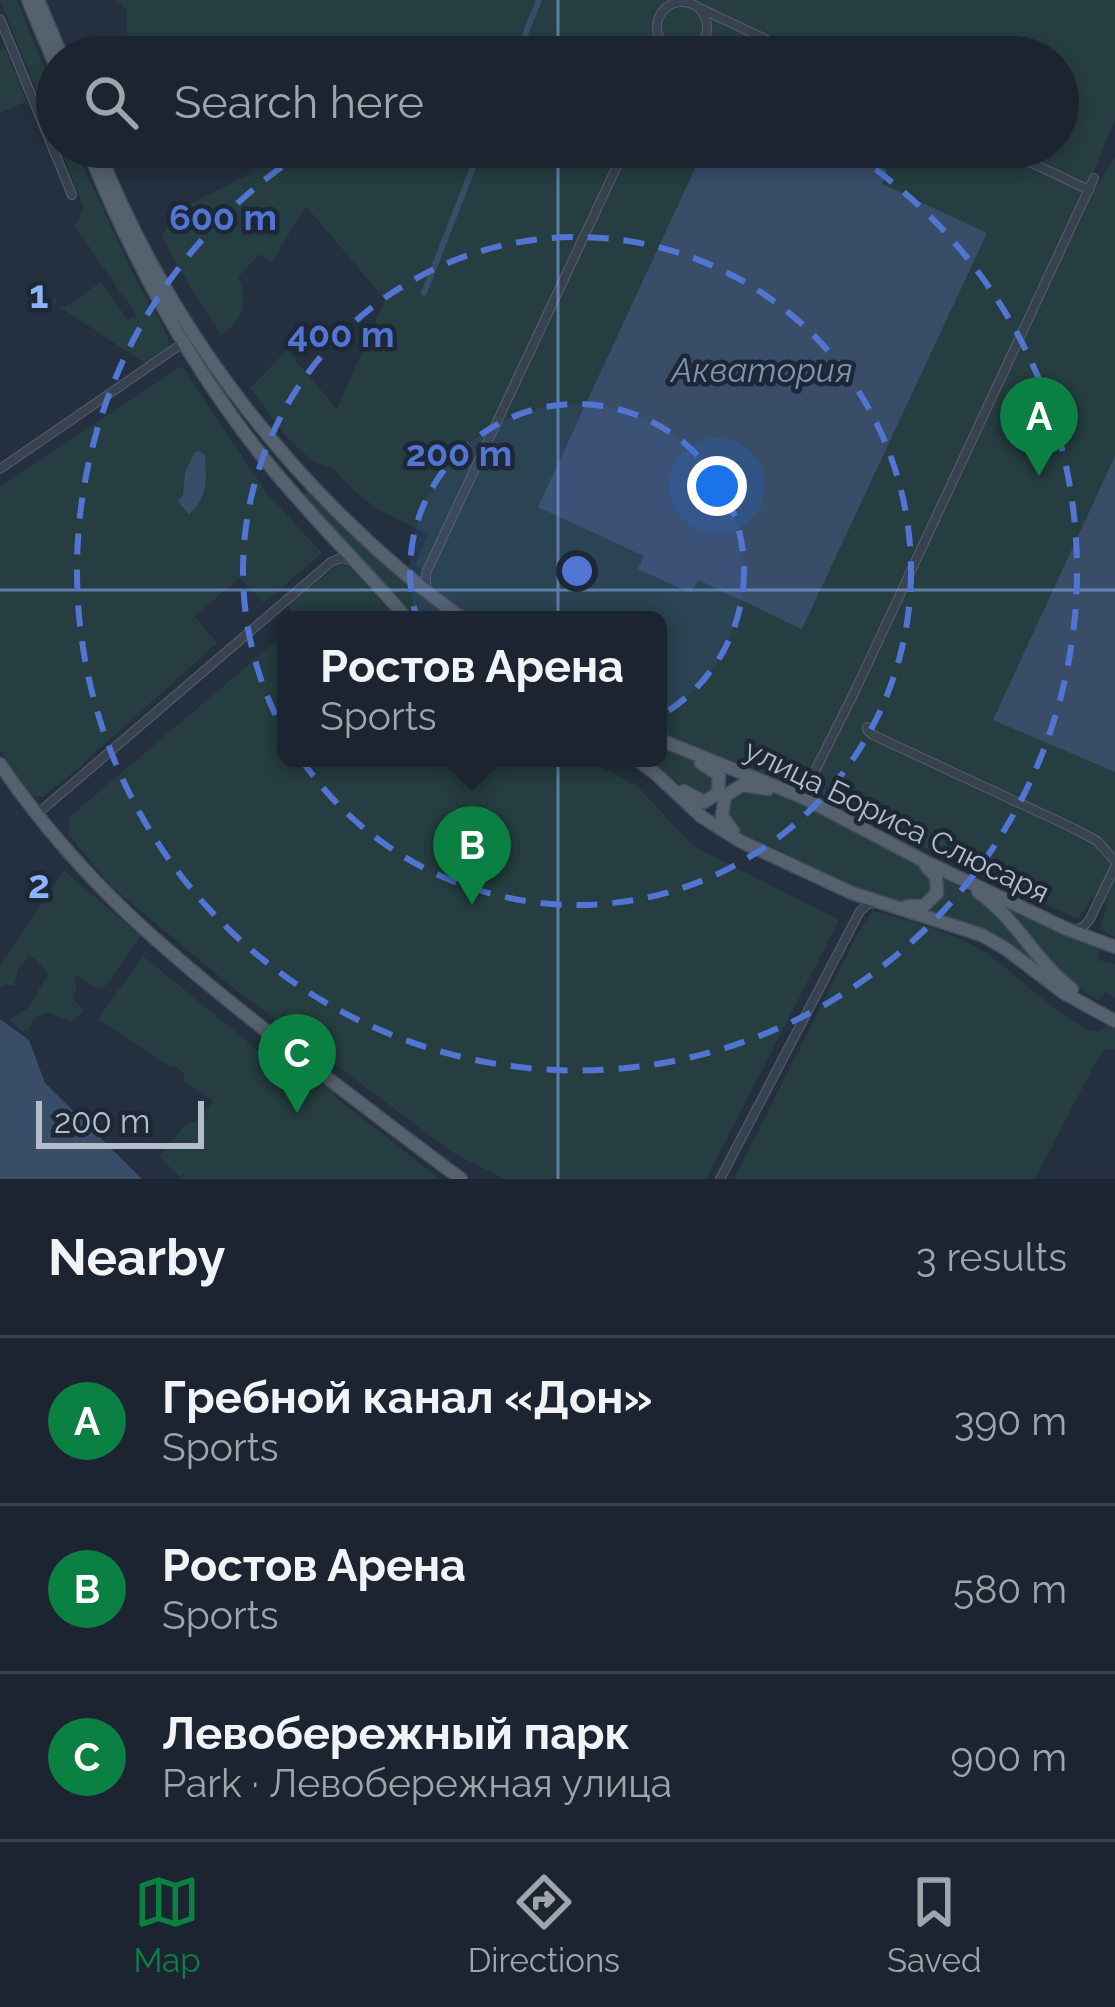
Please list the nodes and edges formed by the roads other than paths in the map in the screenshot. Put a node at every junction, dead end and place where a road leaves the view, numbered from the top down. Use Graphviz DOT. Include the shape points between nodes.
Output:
graph roads {
  1 [pos="28,0"];
  2 [pos="38,0"];
  3 [pos="692,4"];
  4 [pos="0,19"];
  5 [pos="736,26"];
  6 [pos="43,36"];
  7 [pos="53,36"];
  8 [pos="659,36"];
  9 [pos="704,36"];
  10 [pos="706,36"];
  11 [pos="758,36"];
  12 [pos="36,107"];
  13 [pos="61,168"];
  14 [pos="96,168"];
  15 [pos="106,168"];
  16 [pos="616,168"];
  17 [pos="1042,168"];
  18 [pos="1094,178"];
  19 [pos="1089,190"];
  20 [pos="72,195"];
  21 [pos="183,344"];
  22 [pos="213,376"];
  23 [pos="0,469"];
  24 [pos="333,538"];
  25 [pos="331,562"];
  26 [pos="361,568"];
  27 [pos="426,585"];
  28 [pos="402,611"];
  29 [pos="442,611"];
  30 [pos="454,611"];
  31 [pos="867,727"];
  32 [pos="667,743"];
  33 [pos="667,745"];
  34 [pos="0,764"];
  35 [pos="646,767"];
  36 [pos="651,767"];
  37 [pos="809,795"];
  38 [pos="36,814"];
  39 [pos="896,847"];
  40 [pos="779,859"];
  41 [pos="1115,864"];
  42 [pos="926,866"];
  43 [pos="876,902"];
  44 [pos="1090,919"];
  45 [pos="1067,929"];
  46 [pos="1108,945"];
  47 [pos="1099,1009"];
  48 [pos="1115,1017"];
  49 [pos="460,1179"];
  50 [pos="720,1179"];
  1 -- 6 [label="main road"];
  2 -- 7 [label="main road"];
  3 -- 5 [label="street"];
  3 -- 8 [label="street" via="674,3 660,14"];
  3 -- 9 [label="street" via="705,19"];
  4 -- 12 [label="street"];
  5 -- 10 [label="street"];
  5 -- 11 [label="street"];
  13 -- 20 [label="street"];
  14 -- 21 [label="main road"];
  15 -- 22 [label="main road"];
  16 -- 27 [label="street"];
  17 -- 19 [label="street"];
  18 -- 19 [label="street"];
  19 -- 37 [label="street"];
  21 -- 22 [label="main road"];
  21 -- 23 [label="street"];
  22 -- 24 [label="main road" via="235,421"];
  22 -- 27 [label="main road" via="368,543"];
  24 -- 25 [label="street"];
  24 -- 26 [label="main road"];
  25 -- 26 [label="street"];
  25 -- 38 [label="street"];
  26 -- 28 [label="main road"];
  27 -- 29 [label="main road" via="425,595"];
  27 -- 30 [label="main road"];
  31 -- 41 [label="street" via="1097,841"];
  32 -- 37 [label="main road, улица Бориса Слюсаря"];
  33 -- 36 [label="main road" via="715,770 715,798 698,801"];
  34 -- 38 [label="main road"];
  35 -- 40 [label="main road" via="713,825"];
  37 -- 39 [label="main road, улица Бориса Слюсаря"];
  37 -- 40 [label="main road" via="798,800 742,785 722,802 731,830"];
  38 -- 49 [label="main road" via="147,934"];
  39 -- 42 [label="main road"];
  39 -- 45 [label="main road, улица Бориса Слюсаря"];
  40 -- 43 [label="main road"];
  41 -- 44 [label="street"];
  42 -- 43 [label="main road" via="938,887 930,903"];
  42 -- 47 [label="main road" via="983,896 1059,979"];
  43 -- 47 [label="main road" via="992,940"];
  43 -- 50 [label="street" via="860,911"];
  44 -- 45 [label="street"];
  44 -- 46 [label="street" via="1090,933"];
  45 -- 46 [label="main road, улица Бориса Слюсаря"];
  47 -- 48 [label="main road"];
}
